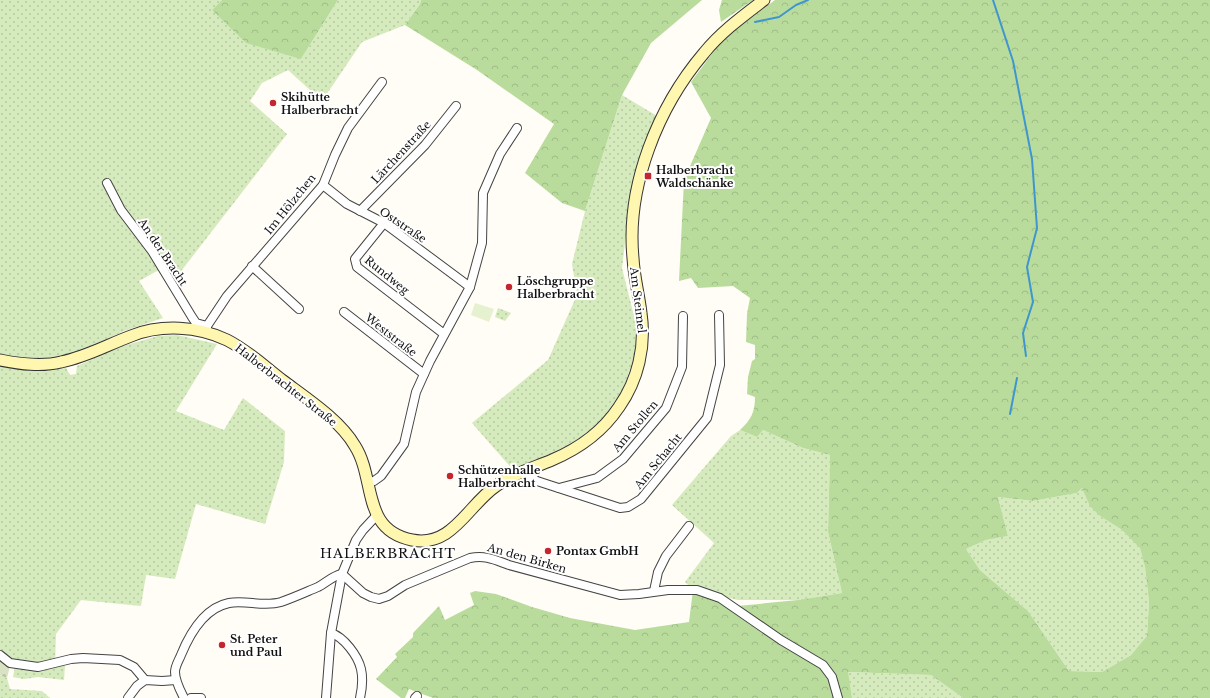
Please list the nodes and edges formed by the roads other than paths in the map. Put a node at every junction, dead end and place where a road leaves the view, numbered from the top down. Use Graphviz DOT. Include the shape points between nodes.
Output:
graph roads {
  1 [pos="764,0"];
  2 [pos="382,82"];
  3 [pos="456,106"];
  4 [pos="517,128"];
  5 [pos="107,183"];
  6 [pos="323,184"];
  7 [pos="360,211"];
  8 [pos="384,223"];
  9 [pos="252,266"];
  10 [pos="470,287"];
  11 [pos="299,309"];
  12 [pos="344,312"];
  13 [pos="719,315"];
  14 [pos="683,316"];
  15 [pos="207,329"];
  16 [pos="444,334"];
  17 [pos="0,360"];
  18 [pos="424,374"];
  19 [pos="526,470"];
  20 [pos="368,482"];
  21 [pos="560,488"];
  22 [pos="377,515"];
  23 [pos="689,526"];
  24 [pos="342,574"];
  25 [pos="654,591"];
  26 [pos="331,633"];
  27 [pos="0,655"];
  28 [pos="146,680"];
  29 [pos="176,680"];
  30 [pos="128,698"];
  31 [pos="184,698"];
  32 [pos="191,698"];
  33 [pos="201,698"];
  34 [pos="326,698"];
  35 [pos="360,698"];
  36 [pos="838,698"];
  1 -- 19 [label="main road, Am Steimel" via="721,34 704,52 681,82 656,130 642,171 633,216 633,259 642,314 642,342 637,371 621,406 582,444"];
  2 -- 6 [label="street, Im Hölzchen" via="348,128"];
  3 -- 7 [label="street, Lärchenstraße" via="425,145"];
  4 -- 10 [label="street" via="500,154 484,193 482,243"];
  5 -- 15 [label="street, An der Bracht" via="121,210 152,251 192,318"];
  6 -- 7 [label="street, Oststraße" via="347,204"];
  6 -- 9 [label="street, Im Hölzchen"];
  7 -- 8 [label="street, Oststraße"];
  8 -- 10 [label="street, Oststraße"];
  8 -- 16 [label="street, Rundweg" via="355,259 357,267"];
  9 -- 11 [label="street"];
  9 -- 15 [label="street, Im Hölzchen" via="227,296"];
  10 -- 16 [label="street"];
  12 -- 18 [label="street, Weststraße"];
  13 -- 21 [label="street, Am Schacht" via="720,365 707,418 641,499 628,507 620,508"];
  14 -- 21 [label="street, Am Stollen" via="682,367 666,408 623,459 597,478"];
  15 -- 17 [label="main road, Halberbrachter Straße" via="148,331 84,356 52,364"];
  15 -- 20 [label="main road, Halberbrachter Straße" via="242,349 343,430 356,446"];
  16 -- 18 [label="street"];
  18 -- 20 [label="street" via="416,392 404,444 381,476"];
  19 -- 21 [label="street, Am Schacht" via="533,479"];
  19 -- 22 [label="main road, Am Steimel" via="495,486 455,527 430,541 403,538 390,530"];
  20 -- 22 [label="main road, Halberbrachter Straße" via="372,505"];
  22 -- 24 [label="street" via="356,540"];
  23 -- 25 [label="street" via="666,556 658,572"];
  24 -- 25 [label="street, An den Birken" via="363,593 379,598 388,596 404,585 423,577 480,556 620,595"];
  24 -- 26 [label="street"];
  24 -- 29 [label="street" via="277,603 236,602 215,608 189,637 176,668"];
  25 -- 36 [label="street, An den Birken" via="697,590 720,598 823,665 832,677"];
  26 -- 34 [label="street"];
  26 -- 35 [label="street" via="344,640 359,664 362,691"];
  27 -- 28 [label="street" via="10,663 38,667 71,659 120,660 134,667"];
  28 -- 29 [label="street"];
  28 -- 30 [label="street" via="137,686"];
  29 -- 31 [label="street"];
  32 -- 33 [label="street"];
}
